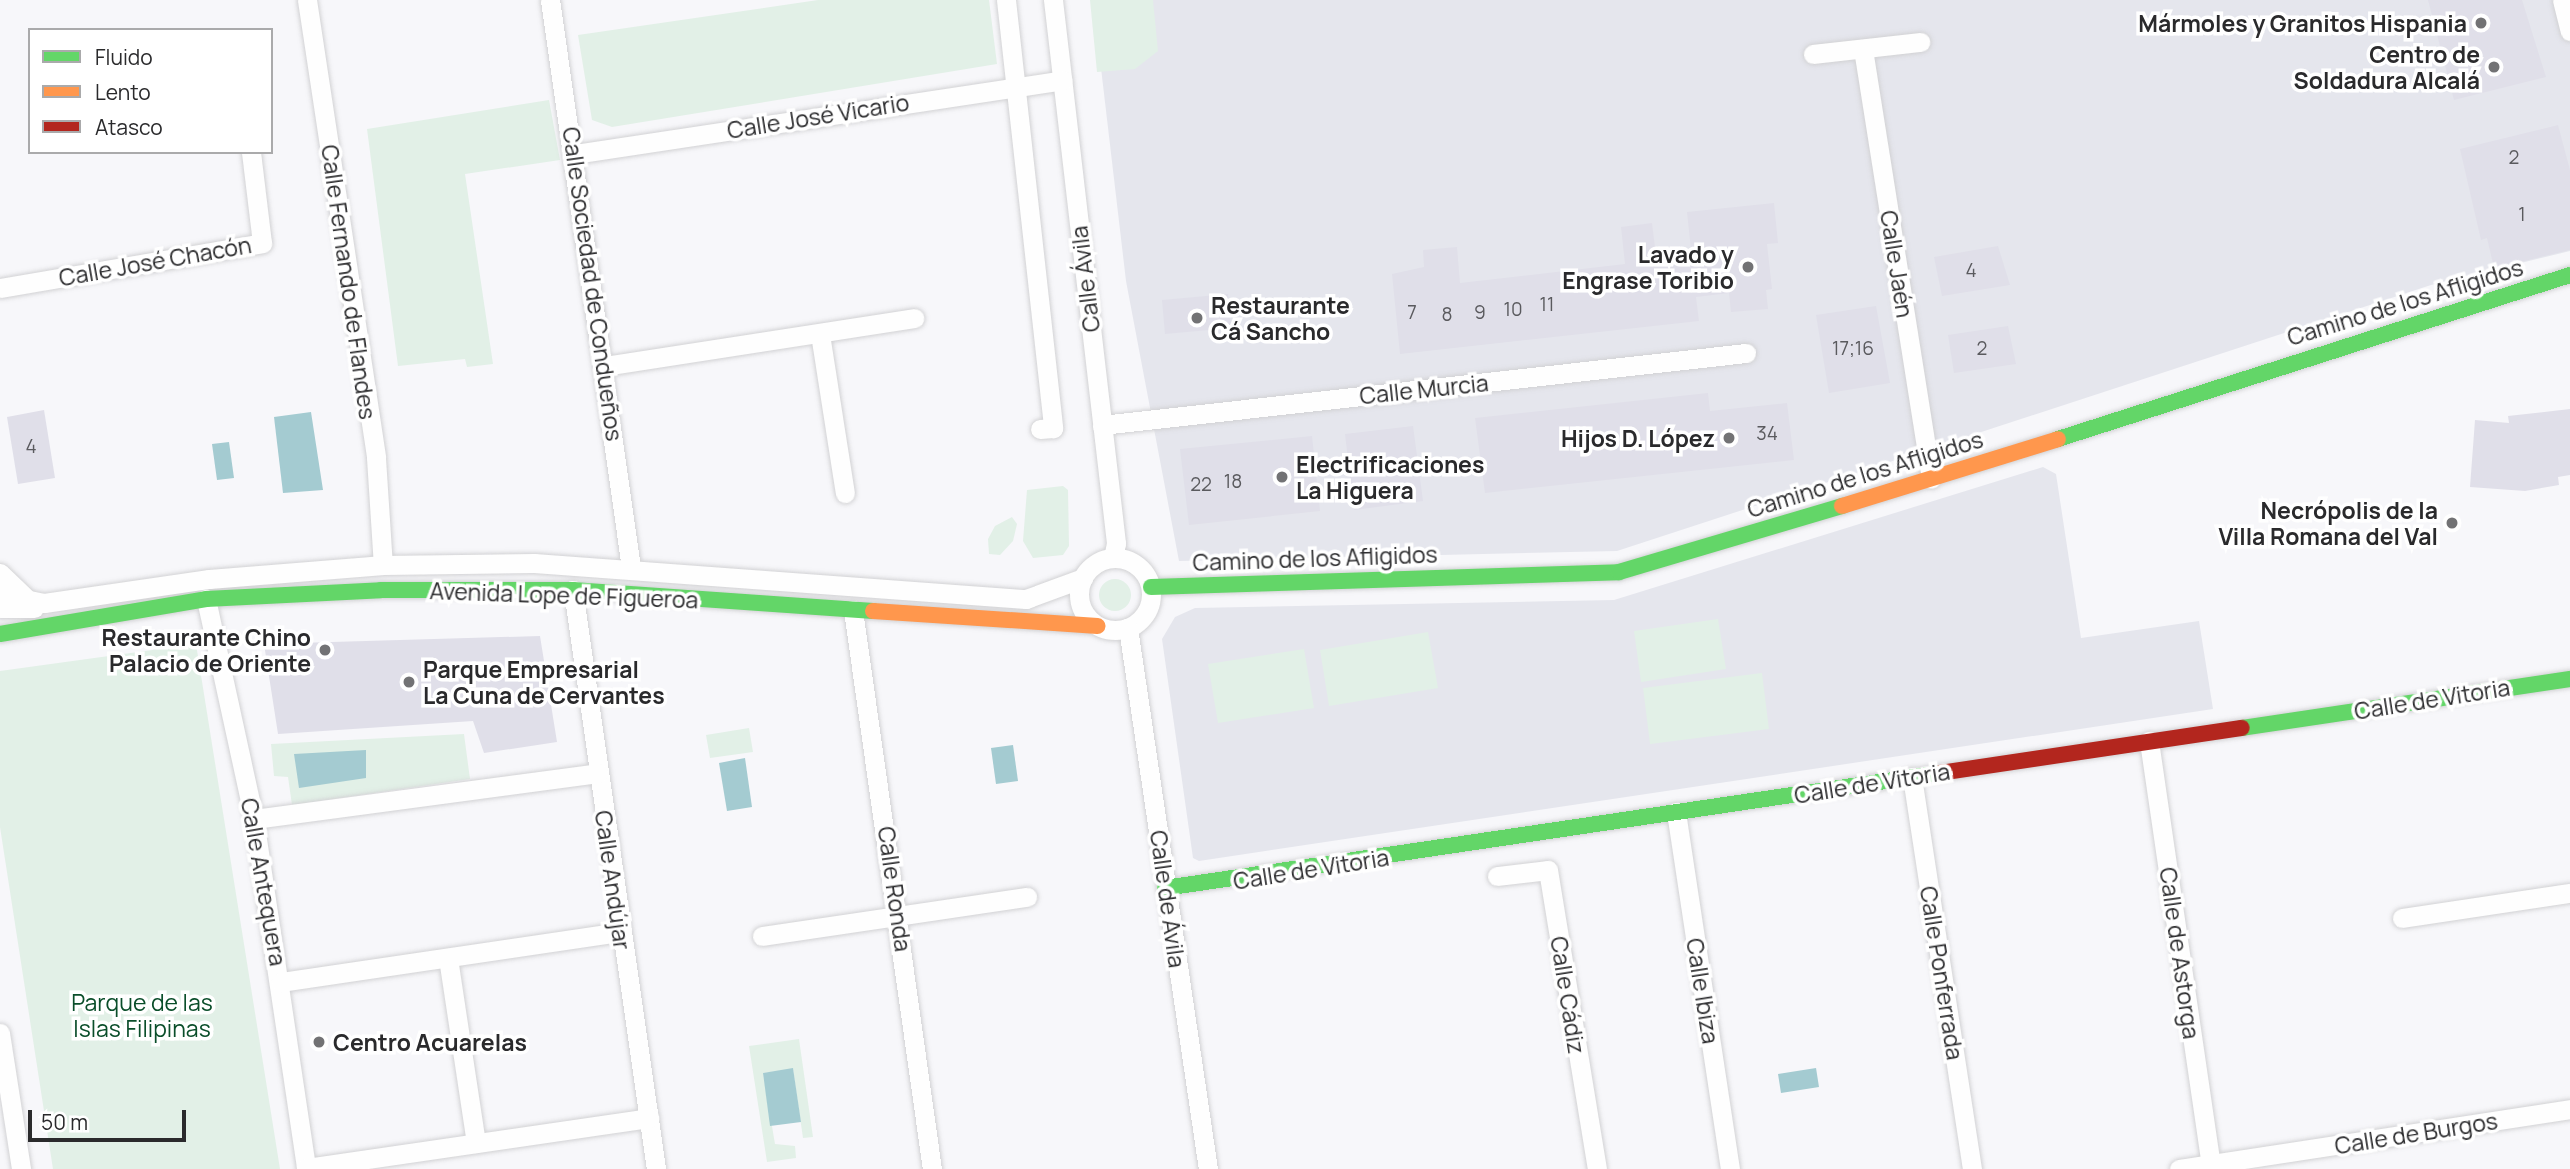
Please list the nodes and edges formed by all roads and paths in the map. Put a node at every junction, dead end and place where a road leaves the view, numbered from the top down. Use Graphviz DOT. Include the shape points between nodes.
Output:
graph roads {
  1 [pos="307,0"];
  2 [pos="551,0"];
  3 [pos="1006,0"];
  4 [pos="1053,0"];
  5 [pos="2562,0"];
  6 [pos="2570,31"];
  7 [pos="1920,42"];
  8 [pos="1863,49"];
  9 [pos="1813,54"];
  10 [pos="1062,80"];
  11 [pos="1017,85"];
  12 [pos="251,154"];
  13 [pos="575,154"];
  14 [pos="2570,275"];
  15 [pos="0,288"];
  16 [pos="914,318"];
  17 [pos="820,334"];
  18 [pos="1746,354"];
  19 [pos="605,366"];
  20 [pos="1102,425"];
  21 [pos="1040,429"];
  22 [pos="1931,479"];
  23 [pos="845,493"];
  24 [pos="1112,558"];
  25 [pos="383,565"];
  26 [pos="631,568"];
  27 [pos="0,573"];
  28 [pos="1083,578"];
  29 [pos="1151,587"];
  30 [pos="573,590"];
  31 [pos="0,594"];
  32 [pos="206,599"];
  33 [pos="37,602"];
  34 [pos="0,609"];
  35 [pos="853,610"];
  36 [pos="1098,626"];
  37 [pos="1128,628"];
  38 [pos="33,633"];
  39 [pos="0,634"];
  40 [pos="0,647"];
  41 [pos="2570,678"];
  42 [pos="2149,741"];
  43 [pos="598,773"];
  44 [pos="1912,777"];
  45 [pos="1676,813"];
  46 [pos="254,818"];
  47 [pos="1497,876"];
  48 [pos="1168,891"];
  49 [pos="2570,893"];
  50 [pos="1027,897"];
  51 [pos="899,916"];
  52 [pos="2403,918"];
  53 [pos="621,932"];
  54 [pos="762,936"];
  55 [pos="448,958"];
  56 [pos="281,982"];
  57 [pos="0,1033"];
  58 [pos="2570,1108"];
  59 [pos="649,1118"];
  60 [pos="476,1143"];
  61 [pos="2283,1161"];
  62 [pos="2211,1164"];
  63 [pos="21,1169"];
  64 [pos="306,1169"];
  65 [pos="656,1169"];
  66 [pos="932,1169"];
  67 [pos="1208,1169"];
  68 [pos="1597,1169"];
  69 [pos="1730,1169"];
  70 [pos="1972,1169"];
  71 [pos="2179,1169"];
  1 -- 25 [label="street, Calle Fernando de Flandes" via="376,458"];
  2 -- 13 [label="street, Calle Sociedad de Condueños"];
  3 -- 11 [label="street, Calle Ávila"];
  4 -- 10 [label="street, Calle Ávila"];
  5 -- 6 [label="street"];
  7 -- 8 [label="street"];
  8 -- 9 [label="street"];
  8 -- 22 [label="street, Calle Jaén"];
  10 -- 11 [label="street, Calle José Vicario"];
  10 -- 20 [label="street, Calle Ávila"];
  11 -- 13 [label="street, Calle José Vicario"];
  11 -- 21 [label="street, Calle Ávila" via="1053,428"];
  12 -- 15 [label="street, Calle José Chacón" via="262,243"];
  13 -- 19 [label="street, Calle Sociedad de Condueños"];
  14 -- 22 [label="street, Camino de los Afligidos"];
  16 -- 17 [label="street"];
  17 -- 19 [label="street"];
  17 -- 23 [label="street"];
  18 -- 20 [label="street, Calle Murcia"];
  19 -- 26 [label="street, Calle Sociedad de Condueños"];
  20 -- 24 [label="street, Calle Ávila" via="1116,543"];
  22 -- 29 [label="street, Camino de los Afligidos" via="1619,572"];
  24 -- 28 [label="street" via="1096,563"];
  24 -- 29 [label="street" via="1133,563"];
  25 -- 26 [label="street, Avenida Lope de Figueroa" via="534,563"];
  25 -- 33 [label="street, Avenida Lope de Figueroa" via="209,579"];
  26 -- 28 [label="street, Avenida Lope de Figueroa" via="1026,599"];
  27 -- 33 [label="street"];
  28 -- 36 [label="street" via="1081,608"];
  29 -- 37 [label="street" via="1146,613"];
  30 -- 32 [label="street, Avenida Lope de Figueroa" via="381,590"];
  30 -- 35 [label="street, Avenida Lope de Figueroa"];
  30 -- 43 [label="street, Calle Andújar"];
  31 -- 33 [label="street, Avenida Lope de Figueroa"];
  32 -- 38 [label="street, Avenida Lope de Figueroa"];
  32 -- 46 [label="street, Calle Antequera"];
  33 -- 34 [label="street, Avenida Lope de Figueroa" via="15,611"];
  35 -- 36 [label="street, Avenida Lope de Figueroa"];
  35 -- 51 [label="street, Calle Ronda"];
  36 -- 37 [label="street"];
  37 -- 48 [label="street, Calle de Ávila"];
  38 -- 39 [label="street, Avenida Lope de Figueroa"];
  38 -- 40 [label="street, Avenida Lope de Figueroa"];
  41 -- 42 [label="street, Calle de Vitoria"];
  42 -- 44 [label="street, Calle de Vitoria"];
  42 -- 62 [label="street, Calle de Astorga"];
  43 -- 46 [label="street"];
  43 -- 53 [label="street, Calle Andújar"];
  44 -- 45 [label="street, Calle de Vitoria"];
  44 -- 70 [label="street, Calle Ponferrada"];
  45 -- 48 [label="street, Calle de Vitoria"];
  45 -- 69 [label="street, Calle Ibiza"];
  46 -- 56 [label="street, Calle Antequera"];
  47 -- 68 [label="street, Calle Cádiz" via="1548,870"];
  48 -- 67 [label="street, Calle de Ávila"];
  49 -- 52 [label="street"];
  50 -- 51 [label="street"];
  51 -- 54 [label="street"];
  51 -- 66 [label="street, Calle Ronda"];
  53 -- 55 [label="street"];
  53 -- 59 [label="street, Calle Andújar"];
  55 -- 56 [label="street"];
  55 -- 60 [label="street"];
  56 -- 64 [label="street, Calle Antequera"];
  57 -- 63 [label="street"];
  58 -- 61 [label="street, Calle de Burgos"];
  59 -- 60 [label="street"];
  59 -- 65 [label="street, Calle Andújar"];
  60 -- 64 [label="street"];
  61 -- 62 [label="street, Calle de Burgos"];
  62 -- 71 [label="street, Calle de Burgos"];
}
